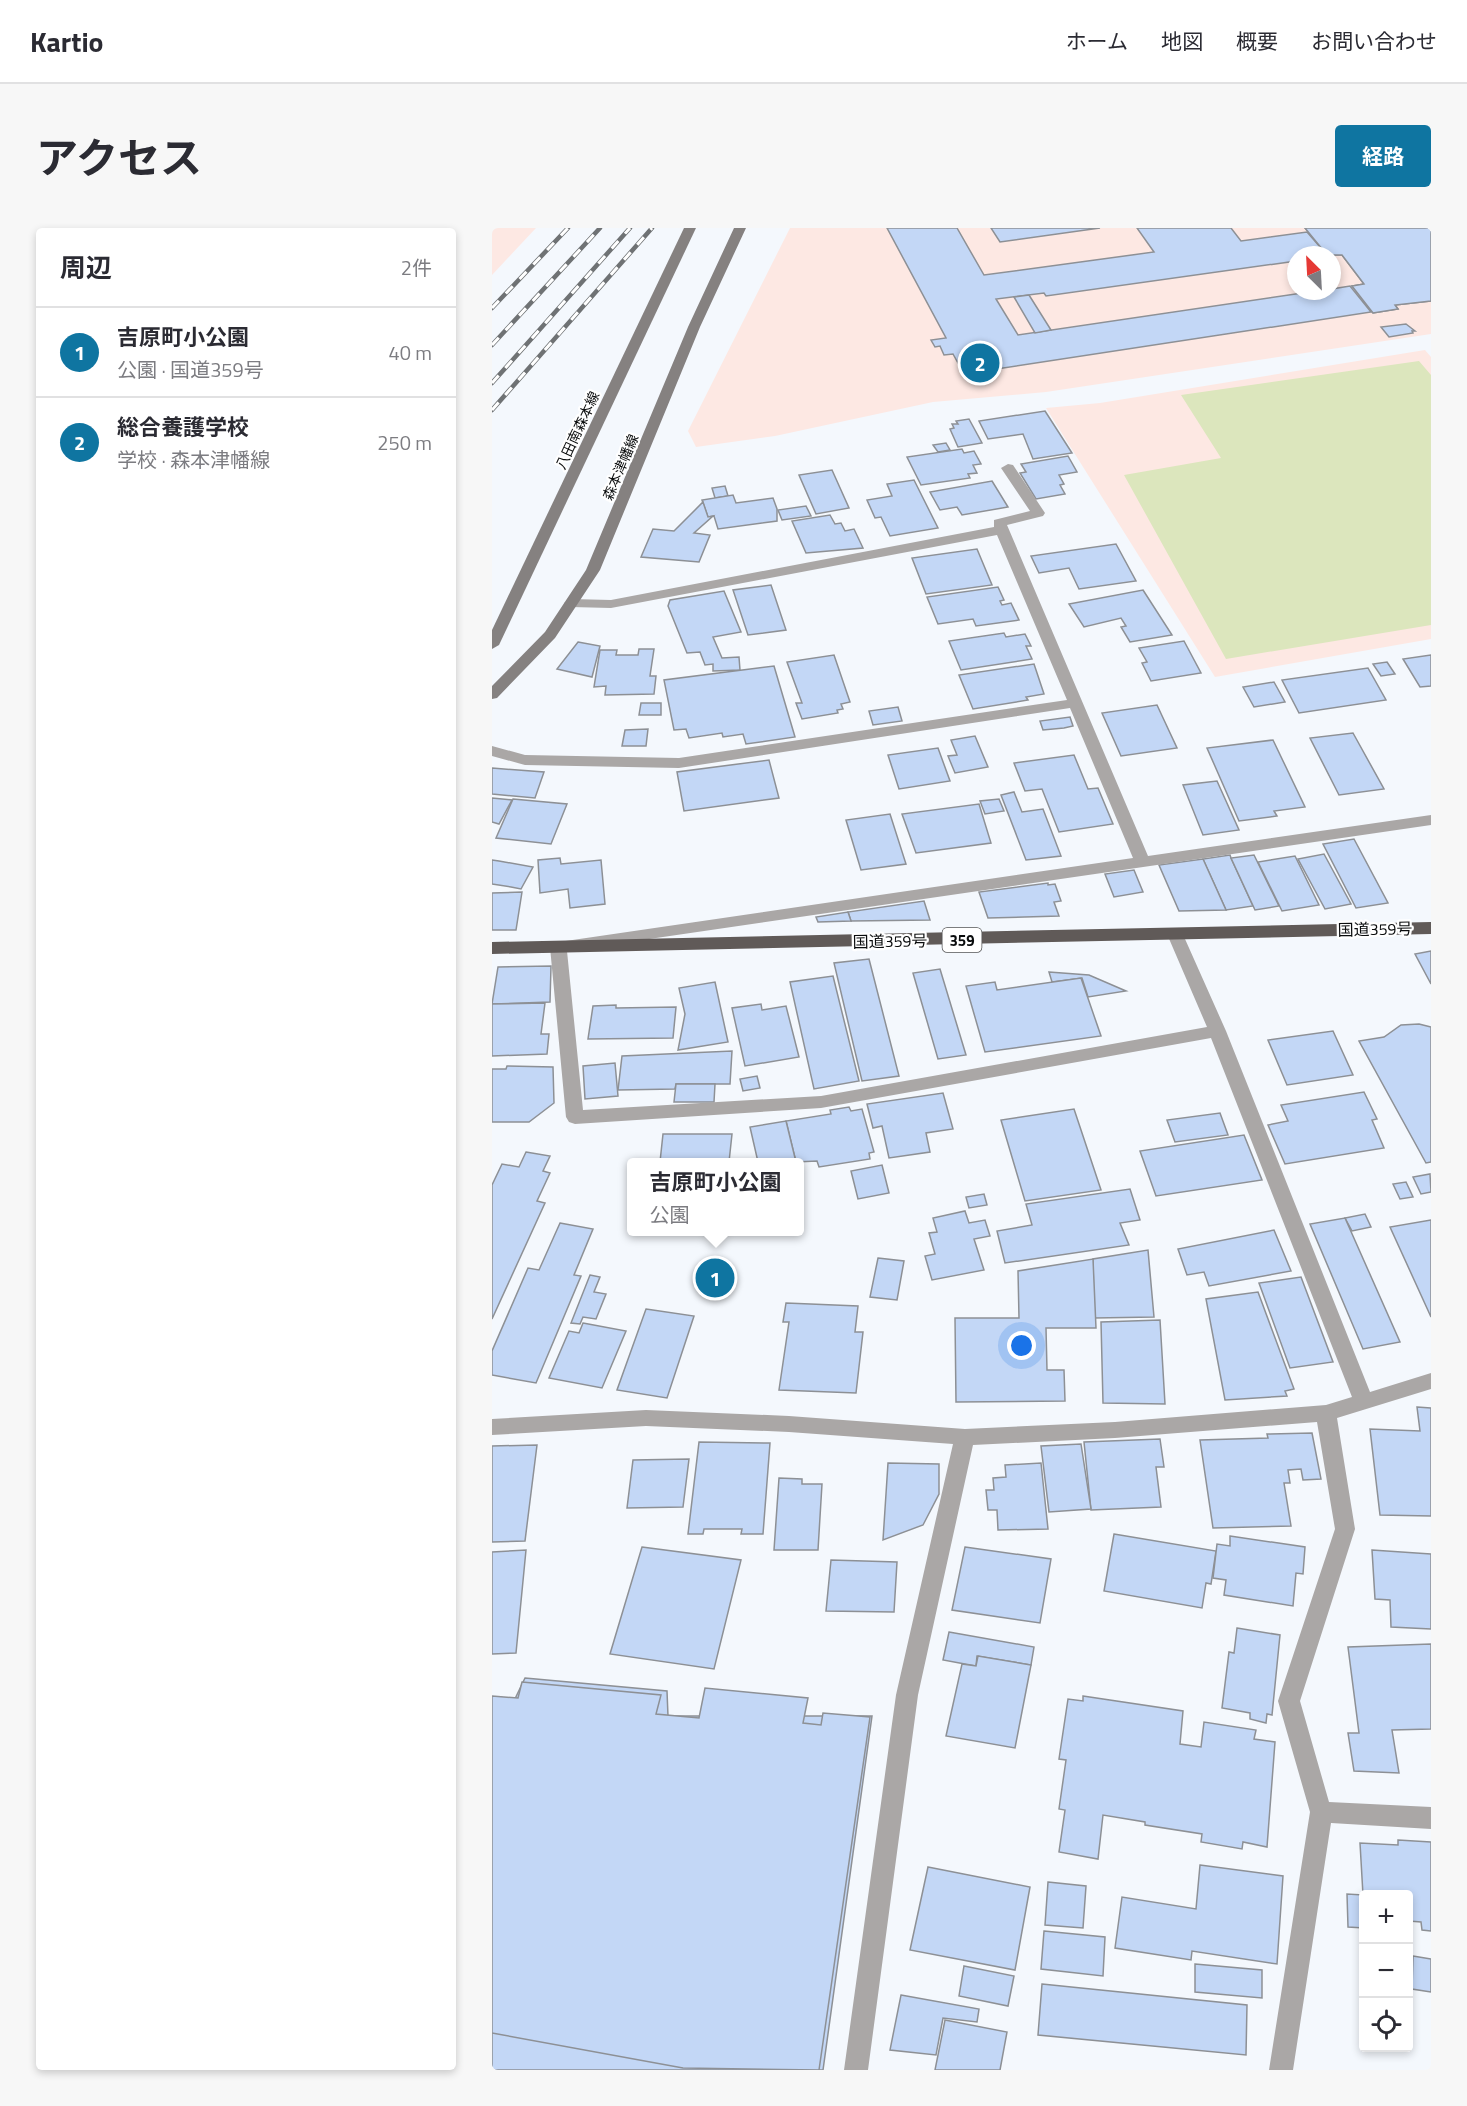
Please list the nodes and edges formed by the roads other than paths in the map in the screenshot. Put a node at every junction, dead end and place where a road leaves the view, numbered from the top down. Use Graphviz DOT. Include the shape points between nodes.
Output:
graph roads {
  1 [pos="690,228"];
  2 [pos="740,228"];
  3 [pos="1008,468"];
  4 [pos="1002,530"];
  5 [pos="571,603"];
  6 [pos="492,645"];
  7 [pos="492,695"];
  8 [pos="1075,703"];
  9 [pos="492,751"];
  10 [pos="1431,820"];
  11 [pos="1143,862"];
  12 [pos="1431,928"];
  13 [pos="1175,934"];
  14 [pos="558,947"];
  15 [pos="492,948"];
  16 [pos="1217,1031"];
  17 [pos="1431,1382"];
  18 [pos="1363,1400"];
  19 [pos="1326,1413"];
  20 [pos="492,1427"];
  21 [pos="965,1437"];
  22 [pos="1321,1812"];
  23 [pos="1431,1818"];
  24 [pos="856,2070"];
  25 [pos="1281,2070"];
  1 -- 6 [label="main road, 八田南森本線"];
  2 -- 5 [label="main road, 森本津幡線" via="694,327 593,570"];
  3 -- 4 [label="street" via="1038,513 999,523"];
  4 -- 5 [label="street" via="611,604"];
  4 -- 8 [label="street"];
  5 -- 7 [label="main road, 森本津幡線" via="550,635"];
  8 -- 9 [label="street" via="679,763 525,760"];
  8 -- 11 [label="street"];
  10 -- 11 [label="street"];
  11 -- 14 [label="street"];
  12 -- 13 [label="highway, 国道359号 / 359"];
  13 -- 14 [label="highway, 国道359号 / 359"];
  13 -- 16 [label="street"];
  14 -- 15 [label="highway, 国道359号 / 359"];
  14 -- 16 [label="street" via="575,1117 821,1102"];
  16 -- 18 [label="street"];
  17 -- 18 [label="street"];
  18 -- 19 [label="street"];
  19 -- 21 [label="street"];
  19 -- 22 [label="street" via="1345,1529 1289,1701"];
  20 -- 21 [label="street" via="646,1418"];
  21 -- 24 [label="street" via="907,1695"];
  22 -- 23 [label="street"];
  22 -- 25 [label="street"];
}
